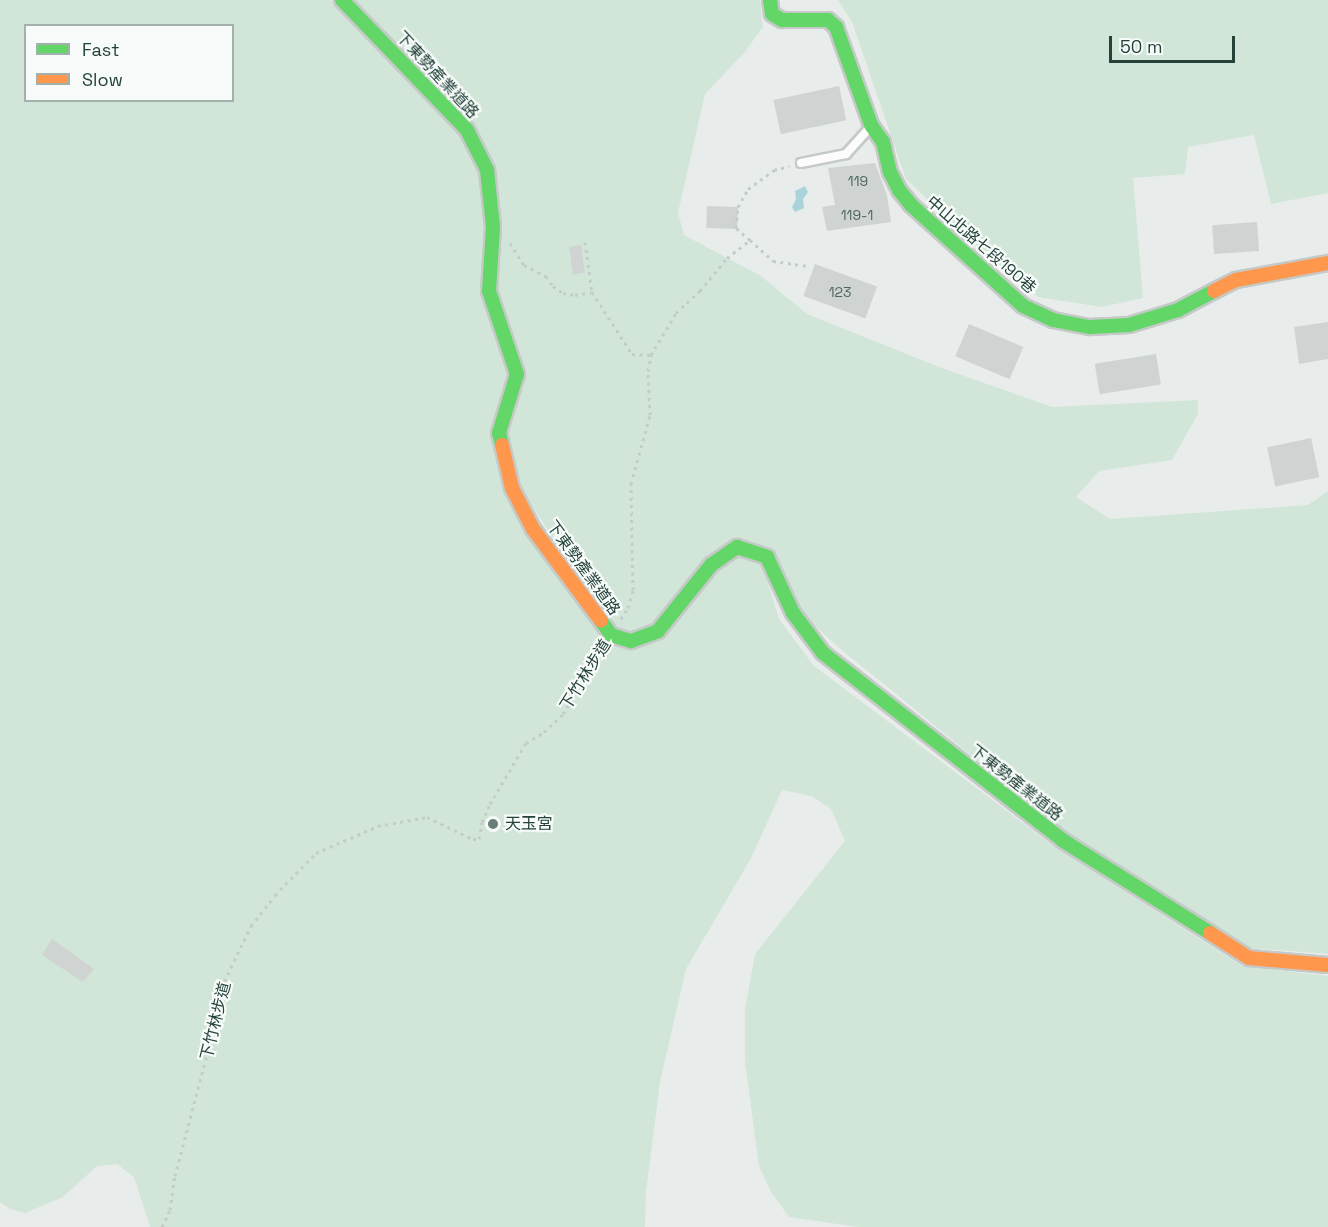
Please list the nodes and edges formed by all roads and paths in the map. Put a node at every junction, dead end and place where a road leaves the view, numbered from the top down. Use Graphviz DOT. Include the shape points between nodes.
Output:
graph roads {
  1 [pos="342,0"];
  2 [pos="770,0"];
  3 [pos="871,125"];
  4 [pos="801,163"];
  5 [pos="506,236"];
  6 [pos="750,240"];
  7 [pos="585,242"];
  8 [pos="1328,263"];
  9 [pos="810,266"];
  10 [pos="592,292"];
  11 [pos="651,355"];
  12 [pos="611,635"];
  13 [pos="1328,965"];
  14 [pos="162,1227"];
  1 -- 12 [label="street, 下東勢產業道路" via="455,115 487,170 493,227 489,291 517,374 499,433 512,488 533,529"];
  2 -- 3 [label="street, 中山北路七段190巷" via="772,14 782,20 828,20 836,27"];
  3 -- 4 [label="lane" via="846,154"];
  3 -- 8 [label="street, 中山北路七段190巷" via="883,142 890,172 911,205 1023,306 1053,320 1090,327 1129,325 1178,310 1236,280"];
  4 -- 6 [label="path" via="774,170 748,189 738,207 736,228"];
  5 -- 10 [label="path" via="524,265 546,276 563,293"];
  6 -- 9 [label="path" via="773,261"];
  6 -- 11 [label="path, 下竹林步道" via="727,258 676,313"];
  7 -- 10 [label="path"];
  10 -- 11 [label="path" via="632,354"];
  11 -- 12 [label="path, 下竹林步道" via="650,415 631,484 633,590 628,608"];
  12 -- 13 [label="street, 下東勢產業道路" via="631,641 658,631 711,565 737,547 767,557 793,613 823,653 1062,840 1249,958"];
  12 -- 14 [label="path, 下竹林步道" via="563,714 526,742 490,804 479,839 427,817 378,826 316,853 275,895 257,919 221,988 170,1210"];
}
